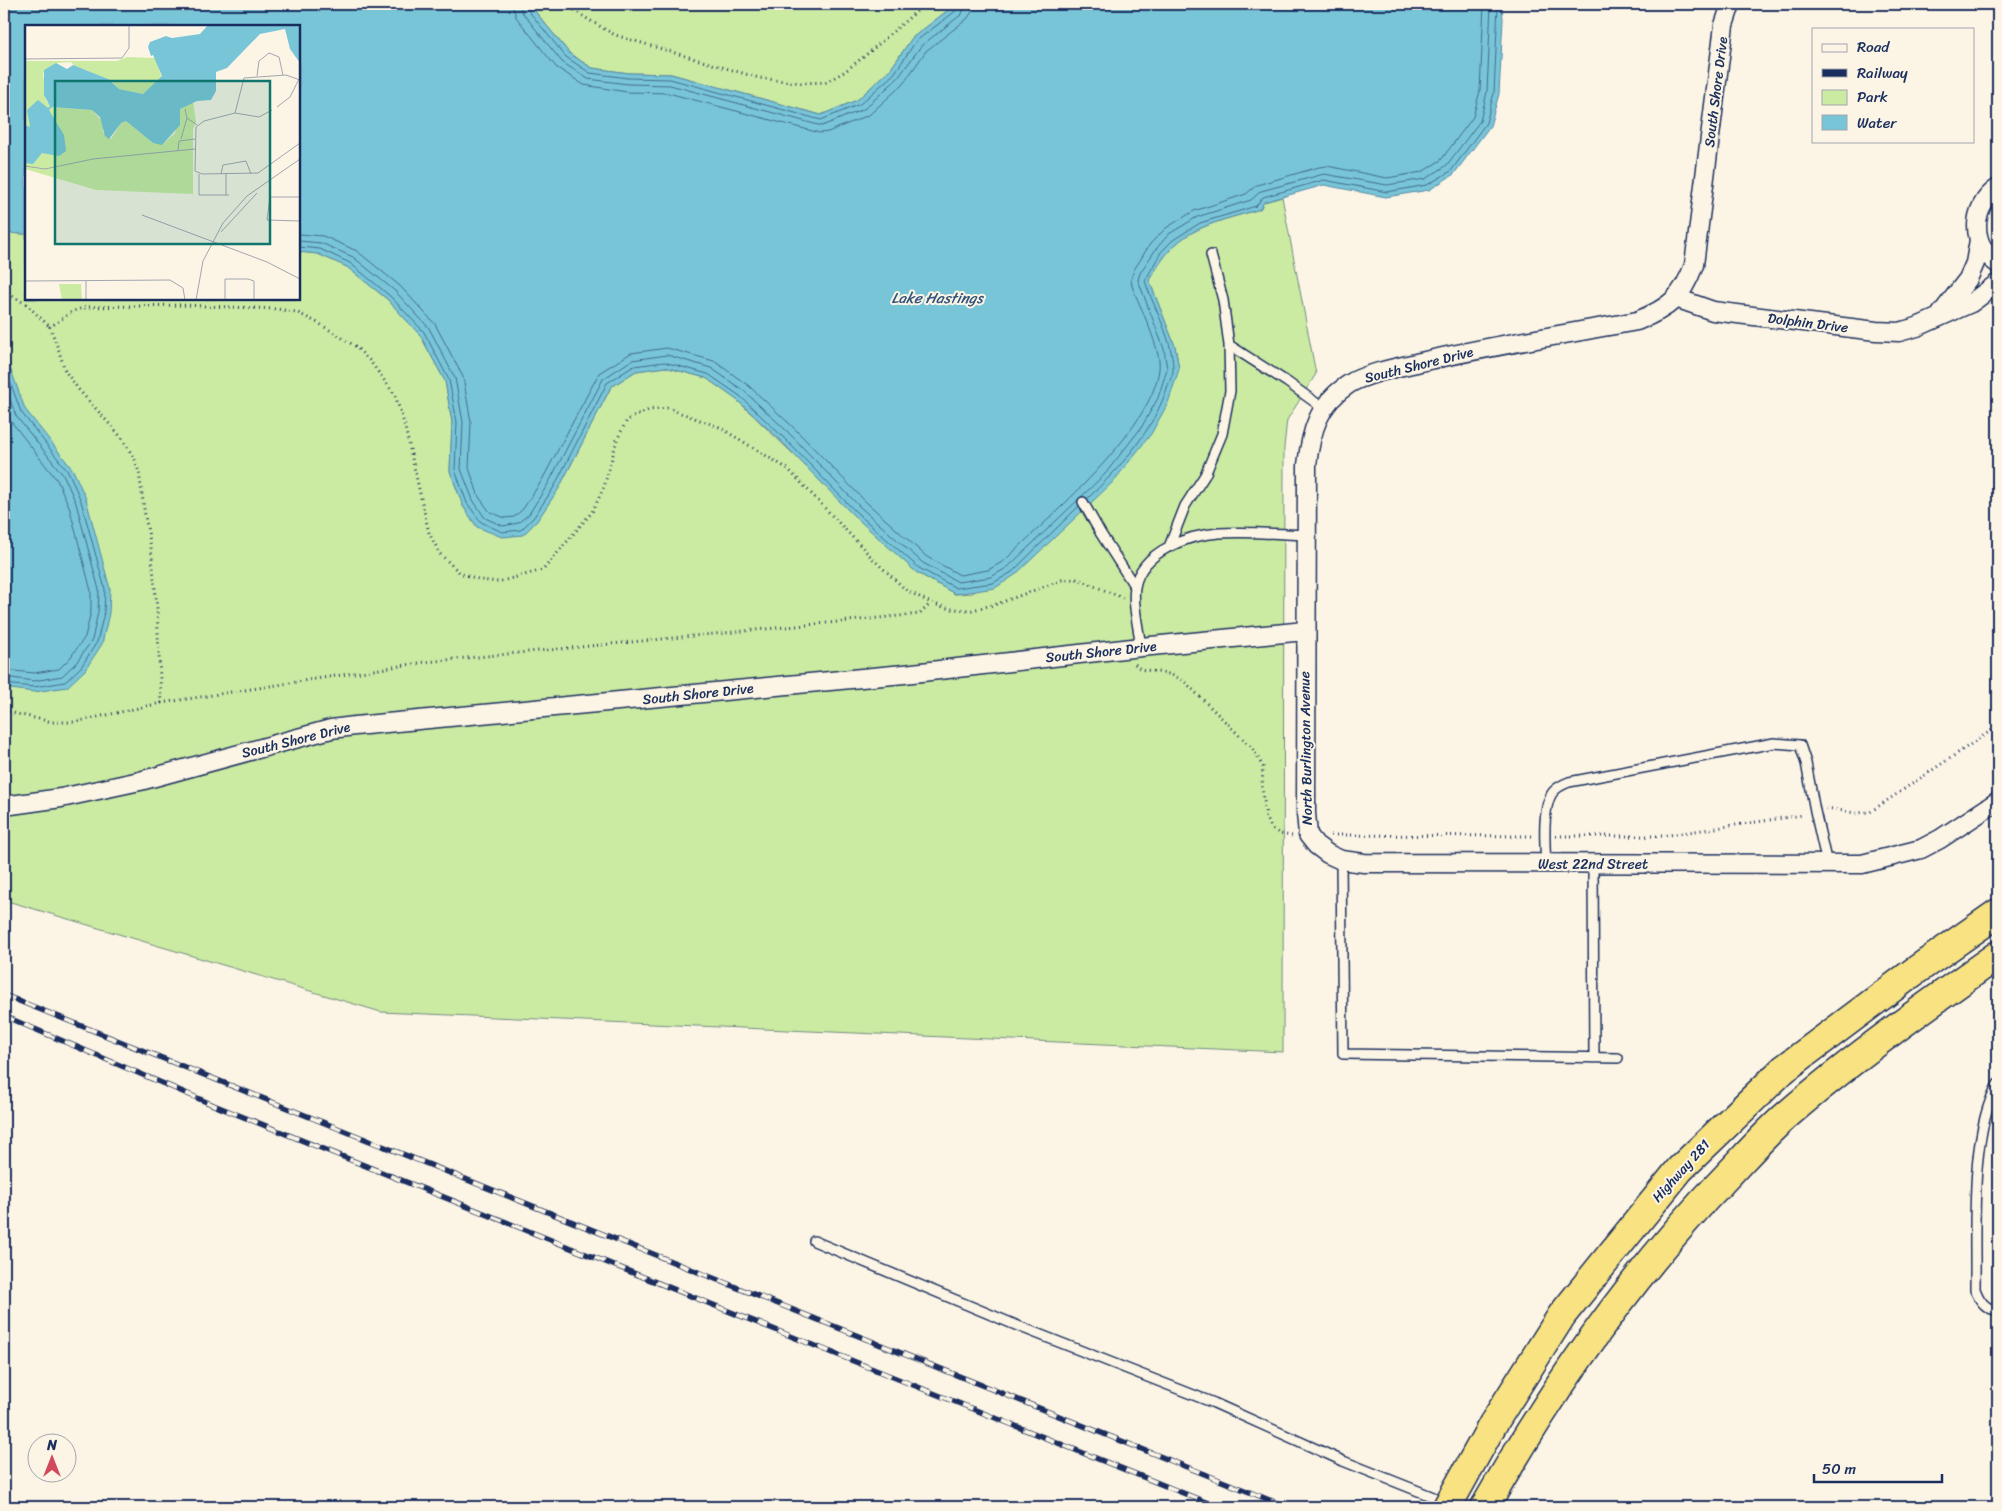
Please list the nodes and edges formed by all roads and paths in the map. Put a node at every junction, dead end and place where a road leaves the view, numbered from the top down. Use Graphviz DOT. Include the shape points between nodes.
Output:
graph roads {
  1 [pos="566,4"];
  2 [pos="925,4"];
  3 [pos="1731,4"];
  4 [pos="1998,188"];
  5 [pos="1979,240"];
  6 [pos="1211,255"];
  7 [pos="1998,264"];
  8 [pos="1998,283"];
  9 [pos="4,291"];
  10 [pos="1676,298"];
  11 [pos="1940,317"];
  12 [pos="50,326"];
  13 [pos="1229,345"];
  14 [pos="1323,408"];
  15 [pos="1083,502"];
  16 [pos="1307,535"];
  17 [pos="1169,546"];
  18 [pos="1135,587"];
  19 [pos="1120,598"];
  20 [pos="1136,602"];
  21 [pos="931,603"];
  22 [pos="1122,606"];
  23 [pos="1305,632"];
  24 [pos="1136,648"];
  25 [pos="161,703"];
  26 [pos="4,711"];
  27 [pos="1998,726"];
  28 [pos="1998,801"];
  29 [pos="4,806"];
  30 [pos="1815,811"];
  31 [pos="1308,835"];
  32 [pos="1545,836"];
  33 [pos="1341,860"];
  34 [pos="1359,862"];
  35 [pos="1546,864"];
  36 [pos="1593,864"];
  37 [pos="1827,864"];
  38 [pos="1998,913"];
  39 [pos="1998,955"];
  40 [pos="1594,1058"];
  41 [pos="1618,1058"];
  42 [pos="1998,1084"];
  43 [pos="814,1241"];
  44 [pos="1998,1310"];
  45 [pos="1447,1507"];
  46 [pos="1457,1507"];
  47 [pos="1485,1507"];
  1 -- 2 [label="path" via="615,35 759,78 802,83 826,82 844,72"];
  3 -- 10 [label="street, South Shore Drive" via="1724,25 1694,265"];
  4 -- 5 [label="street" via="1986,198 1978,212"];
  5 -- 7 [label="street"];
  5 -- 11 [label="street" via="1968,279"];
  6 -- 13 [label="lane" via="1223,300"];
  8 -- 11 [label="street, Dolphin Drive" via="1972,303"];
  9 -- 12 [label="path" via="26,304"];
  10 -- 11 [label="street, Dolphin Drive" via="1713,312 1876,331 1899,332"];
  10 -- 14 [label="street, South Shore Drive" via="1660,312 1637,321 1460,353 1389,370 1350,384"];
  12 -- 21 [label="path" via="73,311 88,308 181,305 283,310 296,312 320,324 360,351 395,395 429,533 440,554 460,573 481,580 498,582 542,570 592,512 627,420 649,410 667,408 719,427 788,469 875,561 906,590"];
  12 -- 25 [label="path" via="65,371 122,438 139,472 157,608"];
  13 -- 14 [label="lane"];
  13 -- 17 [label="lane" via="1230,391 1222,434 1205,475 1185,506"];
  14 -- 16 [label="street, South Shore Drive" via="1314,424 1310,441"];
  15 -- 18 [label="lane"];
  16 -- 17 [label="lane" via="1220,533"];
  16 -- 23 [label="street, South Shore Drive"];
  17 -- 18 [label="lane" via="1141,571"];
  18 -- 20 [label="lane"];
  19 -- 20 [label="path"];
  19 -- 21 [label="path" via="1078,579 1062,580 972,610 950,609"];
  19 -- 22 [label="path"];
  20 -- 24 [label="lane"];
  21 -- 25 [label="path" via="920,614 444,659"];
  23 -- 24 [label="street, South Shore Drive"];
  23 -- 31 [label="street, North Burlington Avenue"];
  24 -- 29 [label="street, South Shore Drive" via="904,674 331,729 140,781"];
  24 -- 31 [label="path" via="1135,665 1183,680 1253,749 1263,767 1266,817 1272,829 1280,834"];
  25 -- 26 [label="path" via="75,722 52,722"];
  27 -- 30 [label="path" via="1870,812 1828,808"];
  28 -- 37 [label="street, West 22nd Street" via="1921,849 1862,864"];
  30 -- 32 [label="path" via="1800,816 1662,836"];
  30 -- 32 [label="lane" via="1800,745 1774,743 1569,782 1554,790 1548,801"];
  30 -- 37 [label="lane"];
  31 -- 32 [label="path"];
  31 -- 33 [label="street, North Burlington Avenue" via="1316,845"];
  32 -- 35 [label="lane"];
  33 -- 34 [label="street, North Burlington Avenue"];
  33 -- 40 [label="lane" via="1343,1054"];
  34 -- 35 [label="street, West 22nd Street"];
  35 -- 36 [label="street, West 22nd Street"];
  36 -- 37 [label="street, West 22nd Street"];
  36 -- 40 [label="lane"];
  38 -- 45 [label="highway, Highway 281, bridge" via="1915,970 1784,1069 1680,1169 1562,1315 1493,1424"];
  39 -- 47 [label="highway" via="1861,1054 1786,1116 1696,1208 1616,1304 1579,1355"];
  40 -- 41 [label="lane"];
  42 -- 44 [label="lane" via="1980,1148 1975,1289 1980,1301 1992,1310"];
  43 -- 46 [label="lane" via="1018,1326 1214,1402"];
}
